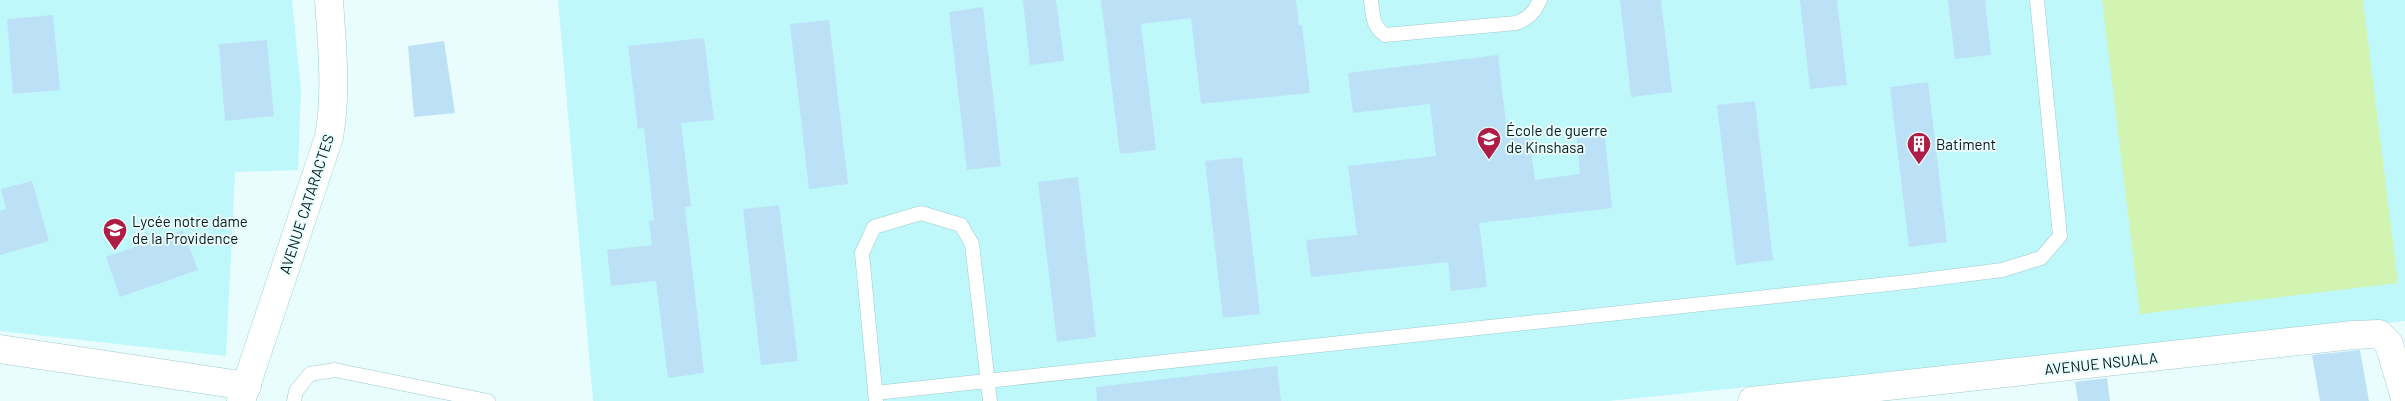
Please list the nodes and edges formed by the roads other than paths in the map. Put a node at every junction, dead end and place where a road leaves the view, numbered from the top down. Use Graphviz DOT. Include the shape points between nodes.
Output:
graph roads {
  1 [pos="329,0"];
  2 [pos="1371,0"];
  3 [pos="1540,0"];
  4 [pos="2037,0"];
  5 [pos="0,349"];
  6 [pos="987,381"];
  7 [pos="244,394"];
  8 [pos="876,397"];
  9 [pos="2405,398"];
  10 [pos="294,401"];
  11 [pos="488,401"];
  12 [pos="990,401"];
  13 [pos="1752,401"];
  1 -- 7 [label="street, AVENUE CATARACTES" via="335,81 329,137"];
  2 -- 3 [label="lane" via="1377,29 1385,35 1516,22 1527,19"];
  4 -- 6 [label="lane" via="2060,236 2040,258 2002,270 1907,282"];
  5 -- 7 [label="street"];
  6 -- 8 [label="lane"];
  6 -- 8 [label="lane" via="972,244 962,225 921,213 874,227 862,253"];
  6 -- 12 [label="lane"];
  9 -- 13 [label="street, AVENUE NSUALA" via="2389,344 2379,334"];
  10 -- 11 [label="lane" via="296,391 310,374 335,370"];
}
